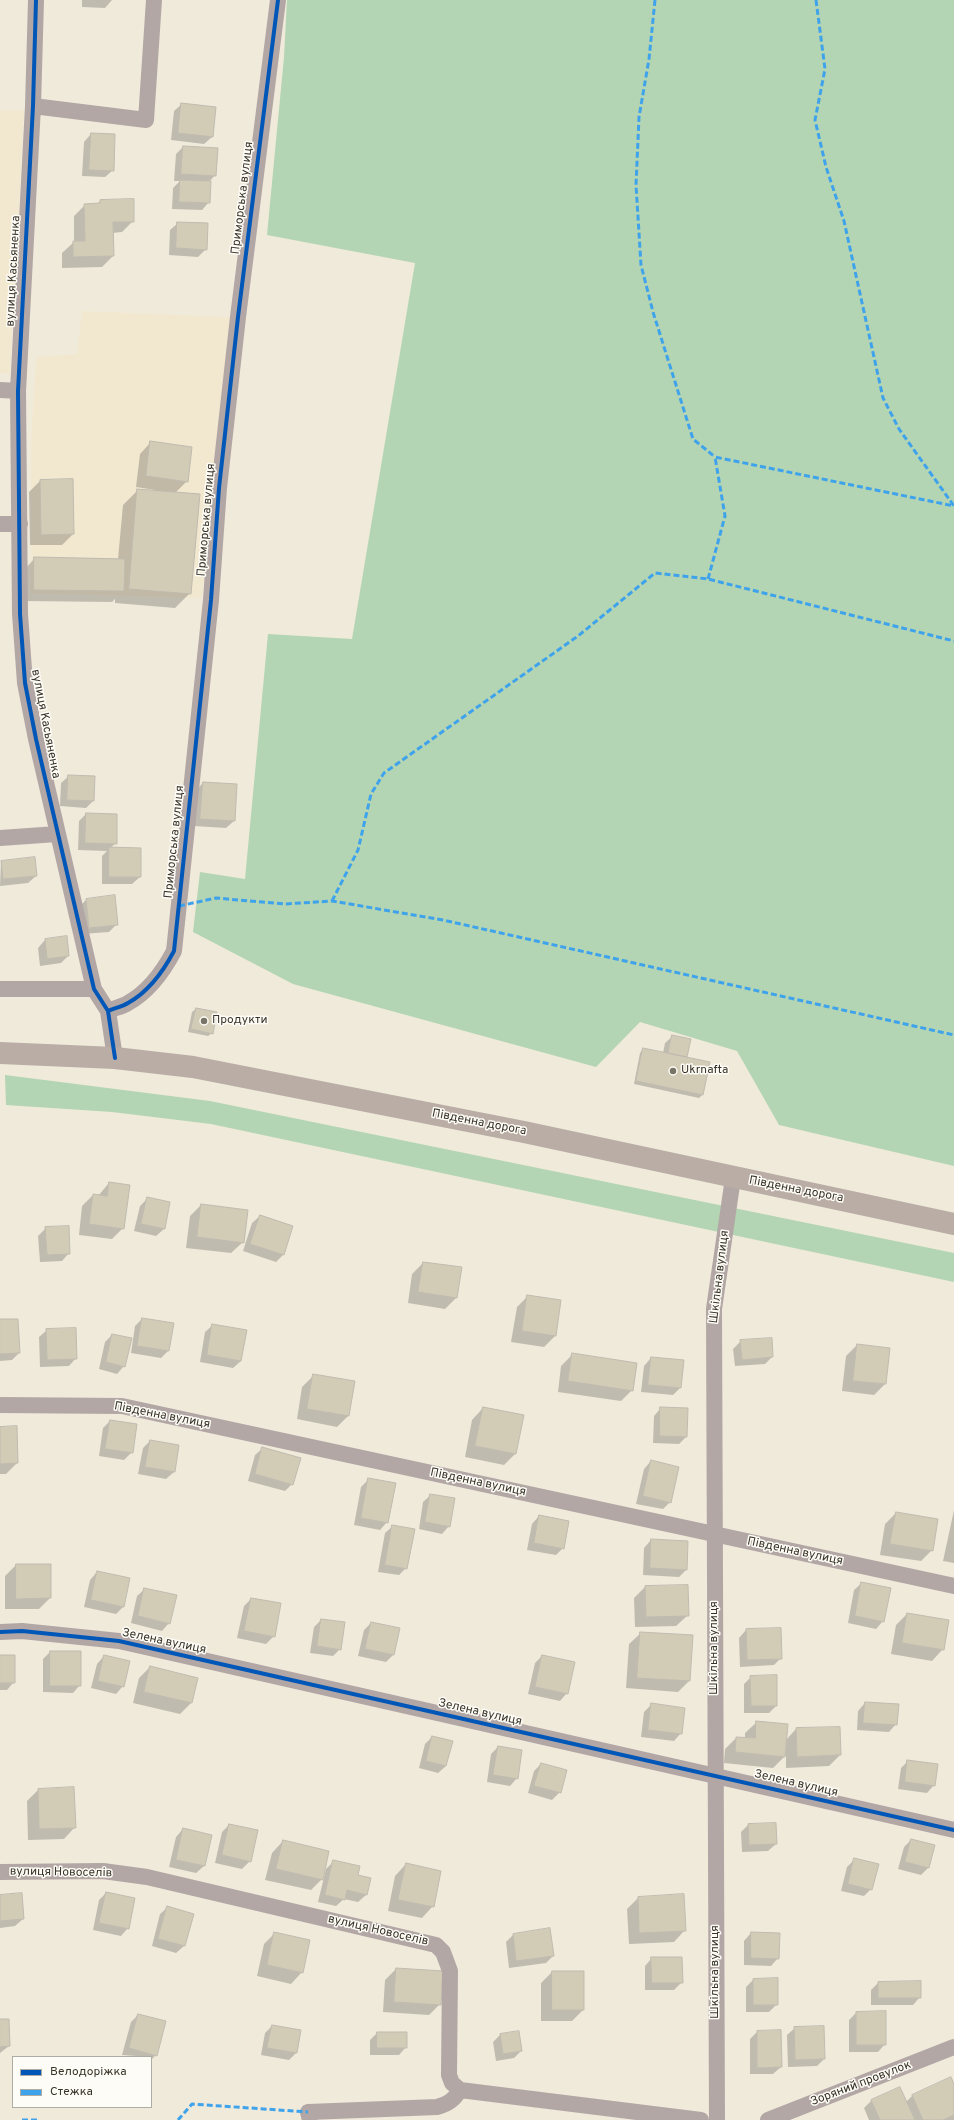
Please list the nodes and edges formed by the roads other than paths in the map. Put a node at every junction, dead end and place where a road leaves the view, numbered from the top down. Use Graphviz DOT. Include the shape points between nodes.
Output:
graph roads {
  1 [pos="36,0"];
  2 [pos="154,0"];
  3 [pos="278,0"];
  4 [pos="33,106"];
  5 [pos="0,390"];
  6 [pos="18,391"];
  7 [pos="0,524"];
  8 [pos="20,524"];
  9 [pos="57,834"];
  10 [pos="0,838"];
  11 [pos="0,989"];
  12 [pos="94,989"];
  13 [pos="108,1011"];
  14 [pos="0,1052"];
  15 [pos="115,1058"];
  16 [pos="734,1178"];
  17 [pos="954,1224"];
  18 [pos="0,1405"];
  19 [pos="714,1534"];
  20 [pos="954,1586"];
  21 [pos="0,1632"];
  22 [pos="716,1776"];
  23 [pos="954,1830"];
  24 [pos="0,1872"];
  25 [pos="954,2047"];
  26 [pos="460,2090"];
  27 [pos="309,2116"];
  28 [pos="702,2120"];
  29 [pos="717,2120"];
  30 [pos="768,2120"];
  1 -- 4 [label="street, вулиця Касьяненка"];
  2 -- 4 [label="street" via="146,120"];
  3 -- 13 [label="street, Приморська вулиця" via="222,465 211,600 174,951 151,983 129,1003"];
  4 -- 6 [label="street, вулиця Касьяненка"];
  5 -- 6 [label="street"];
  6 -- 8 [label="street, вулиця Касьяненка"];
  7 -- 8 [label="street"];
  8 -- 9 [label="street, вулиця Касьяненка" via="20,614 25,683"];
  9 -- 10 [label="street"];
  9 -- 12 [label="street, вулиця Касьяненка"];
  11 -- 12 [label="street"];
  12 -- 13 [label="street, вулиця Касьяненка"];
  13 -- 15 [label="street, вулиця Касьяненка"];
  14 -- 15 [label="highway, Південна дорога"];
  15 -- 16 [label="highway, Південна дорога" via="193,1067 351,1097"];
  16 -- 17 [label="highway, Південна дорога"];
  16 -- 19 [label="street, Шкільна вулиця" via="714,1309"];
  18 -- 19 [label="street, Південна вулиця" via="122,1406"];
  19 -- 20 [label="street, Південна вулиця"];
  19 -- 22 [label="street, Шкільна вулиця"];
  21 -- 22 [label="street, Зелена вулиця" via="22,1631 119,1641"];
  22 -- 23 [label="street, Зелена вулиця"];
  22 -- 29 [label="street, Шкільна вулиця"];
  24 -- 26 [label="street, вулиця Новоселів" via="103,1871 147,1877 436,1945 443,1952 450,1971 449,2075 452,2083"];
  25 -- 30 [label="street, Зоряний провулок"];
  26 -- 27 [label="street" via="447,2104 433,2108"];
  26 -- 28 [label="street"];
}
